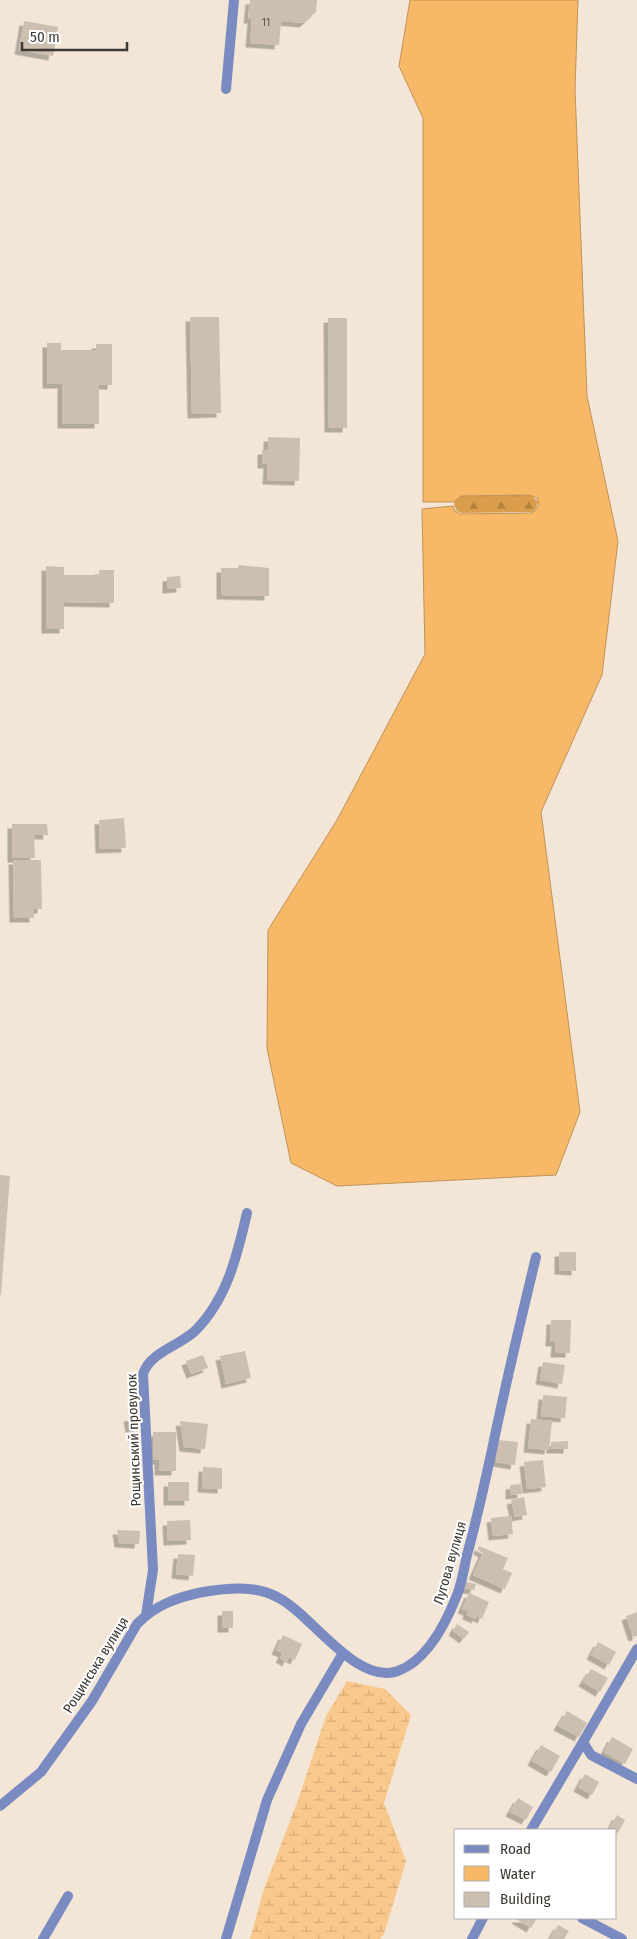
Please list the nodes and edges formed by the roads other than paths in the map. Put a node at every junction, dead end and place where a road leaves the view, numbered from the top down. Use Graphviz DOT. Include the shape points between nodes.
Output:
graph roads {
  1 [pos="234,0"];
  2 [pos="226,89"];
  3 [pos="247,1213"];
  4 [pos="536,1257"];
  5 [pos="146,1615"];
  6 [pos="637,1649"];
  7 [pos="343,1653"];
  8 [pos="583,1742"];
  9 [pos="637,1779"];
  10 [pos="0,1806"];
  11 [pos="532,1829"];
  12 [pos="68,1896"];
  13 [pos="482,1919"];
  14 [pos="584,1919"];
  15 [pos="43,1939"];
  16 [pos="226,1939"];
  17 [pos="472,1939"];
  18 [pos="622,1939"];
  1 -- 2 [label="street"];
  3 -- 5 [label="street, Рощинський провулок" via="224,1291 214,1307 184,1341 152,1359 142,1374 153,1570"];
  4 -- 7 [label="street, Лугова вулиця" via="479,1511 458,1594 445,1622 430,1646 413,1664 399,1671 378,1672"];
  5 -- 7 [label="street, Рощинська вулиця" via="179,1597 231,1588 257,1590 277,1596 306,1617"];
  5 -- 10 [label="street, Рощинська вулиця" via="113,1662 92,1701 40,1772"];
  6 -- 8 [label="street"];
  7 -- 16 [label="street" via="301,1724 267,1800"];
  8 -- 9 [label="street" via="591,1755"];
  8 -- 11 [label="street"];
  12 -- 15 [label="street"];
  13 -- 17 [label="street"];
  14 -- 18 [label="street"];
}
